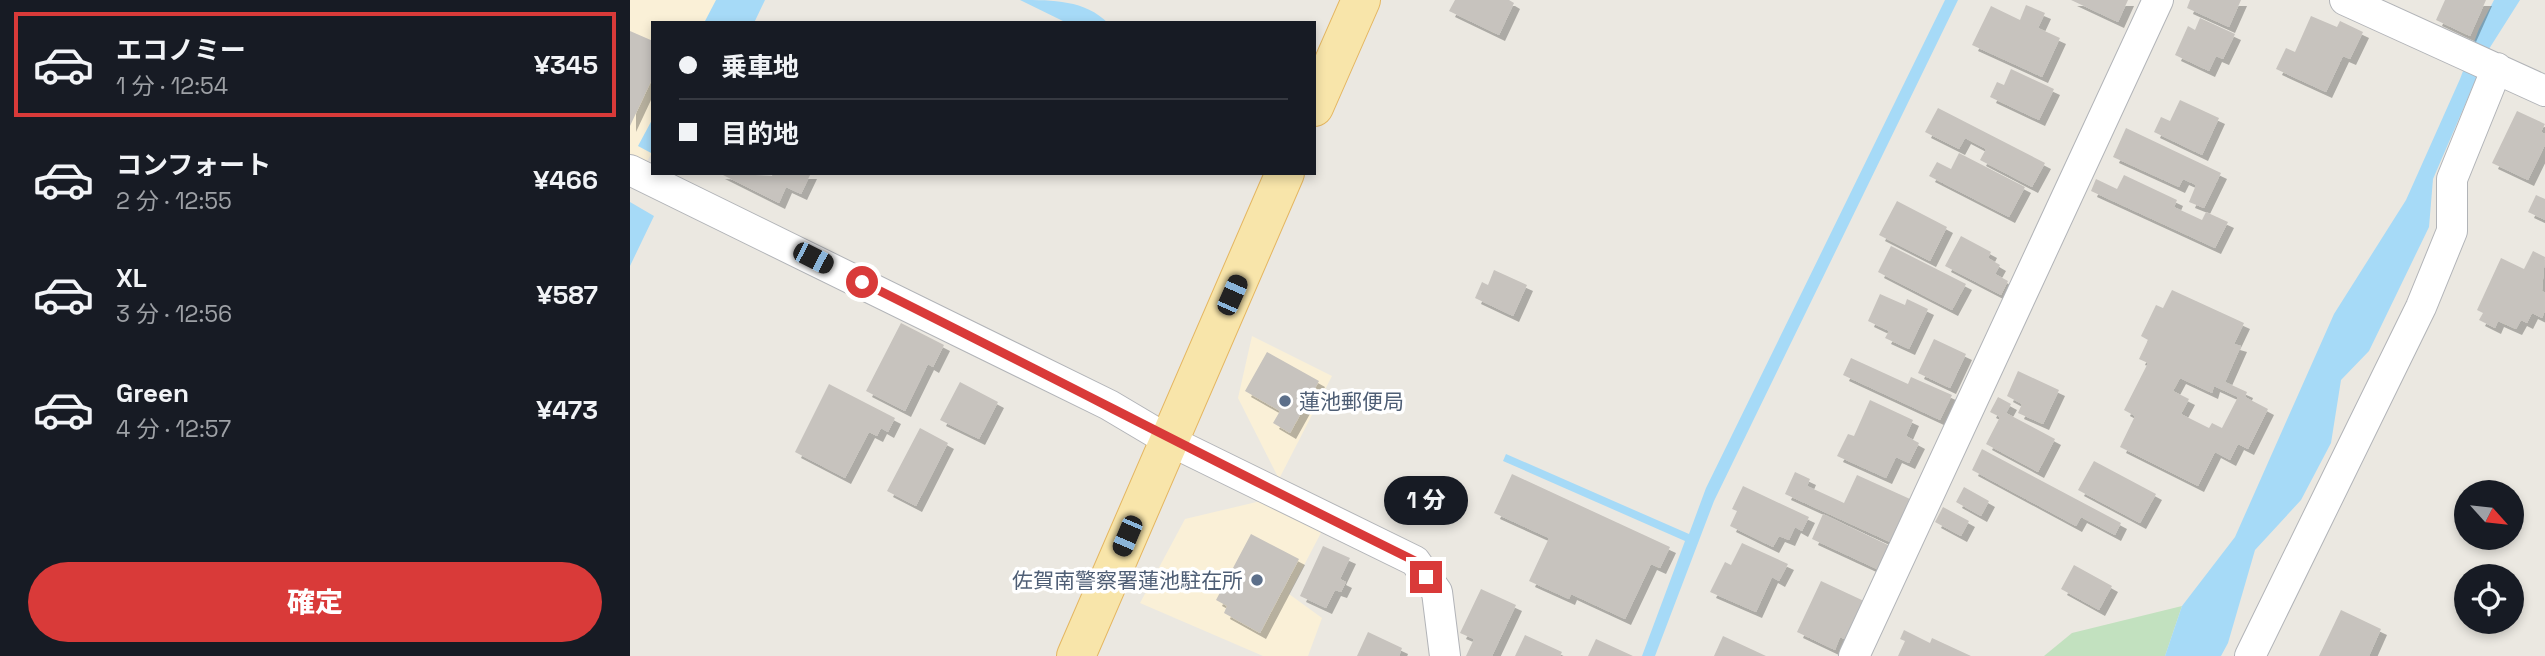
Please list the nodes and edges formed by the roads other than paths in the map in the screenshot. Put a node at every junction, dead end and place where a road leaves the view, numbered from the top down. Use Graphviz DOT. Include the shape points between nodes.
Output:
graph roads {
  1 [pos="1361,0"];
  2 [pos="2158,0"];
  3 [pos="2345,0"];
  4 [pos="2483,62"];
  5 [pos="2545,91"];
  6 [pos="1316,102"];
  7 [pos="630,170"];
  8 [pos="1284,175"];
  9 [pos="1168,440"];
  10 [pos="1076,656"];
  11 [pos="1445,656"];
  12 [pos="1854,656"];
  13 [pos="2250,656"];
  1 -- 6 [label="main road"];
  2 -- 12 [label="street"];
  3 -- 4 [label="street"];
  4 -- 5 [label="street"];
  4 -- 13 [label="street" via="2452,179 2452,231 2421,307"];
  7 -- 9 [label="street" via="1109,405"];
  8 -- 9 [label="main road"];
  9 -- 10 [label="main road"];
  9 -- 11 [label="street" via="1415,561 1437,592"];
}
